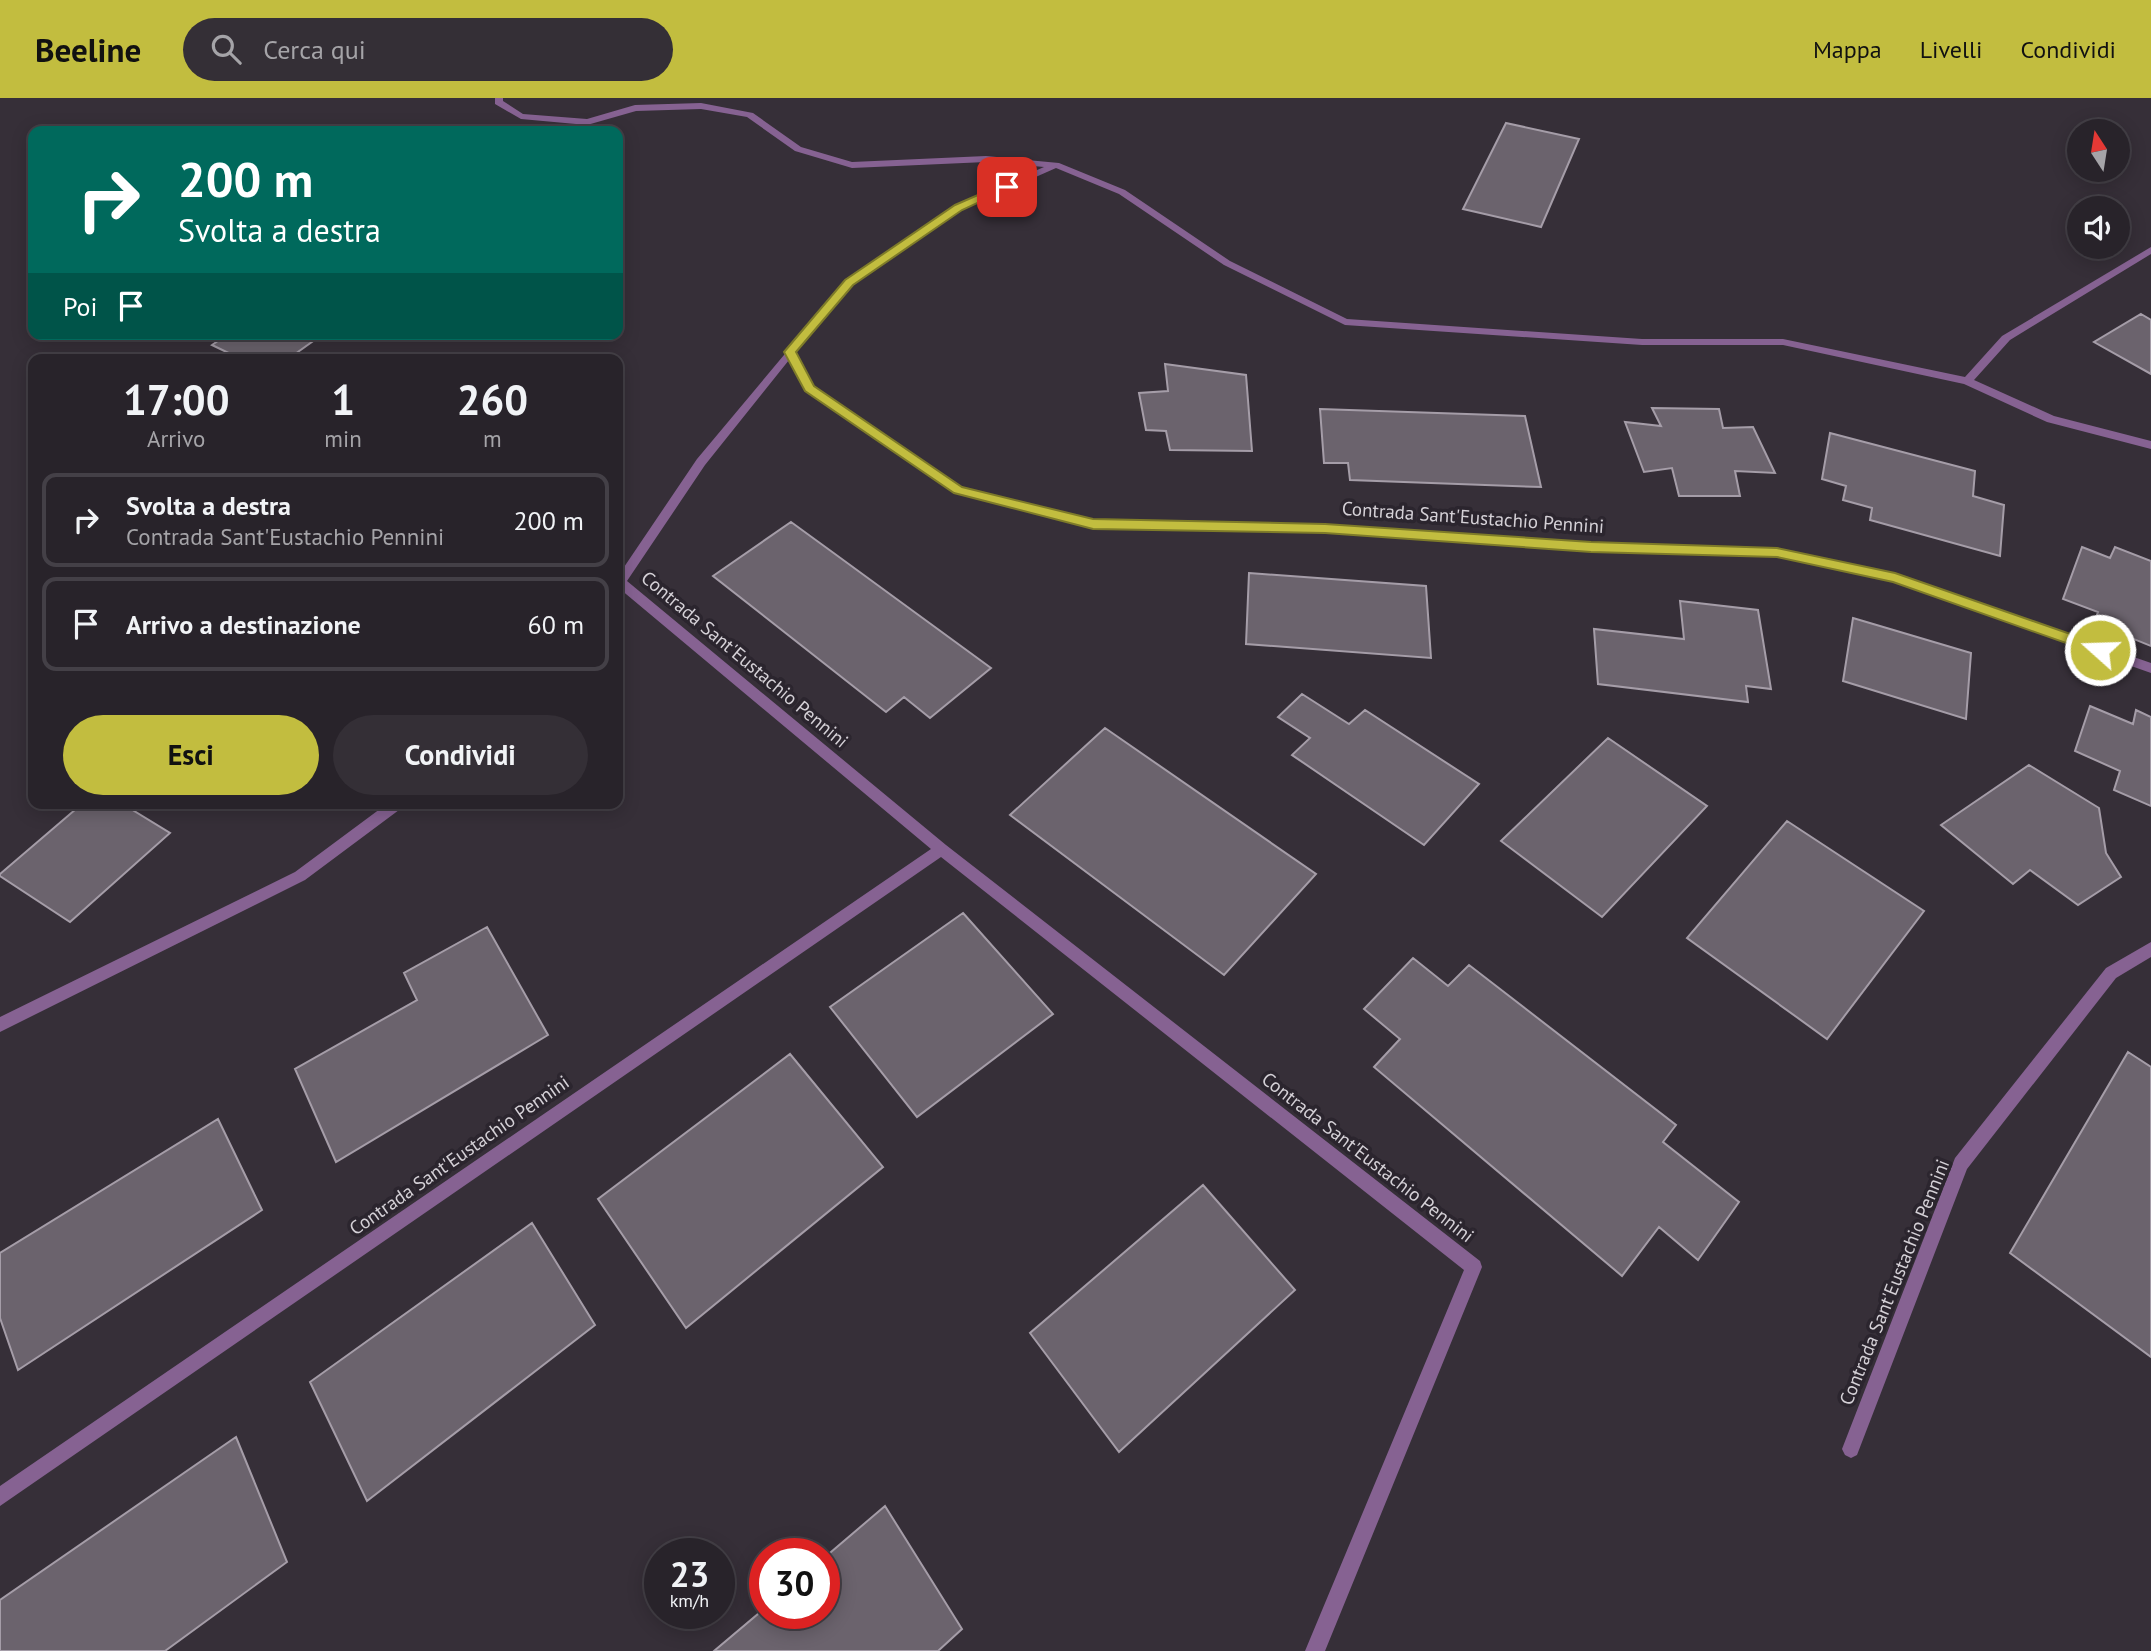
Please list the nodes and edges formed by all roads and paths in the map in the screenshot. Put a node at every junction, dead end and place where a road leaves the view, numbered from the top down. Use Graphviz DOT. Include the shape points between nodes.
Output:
graph roads {
  1 [pos="499,98"];
  2 [pos="1056,165"];
  3 [pos="2151,250"];
  4 [pos="790,352"];
  5 [pos="1967,381"];
  6 [pos="2151,446"];
  7 [pos="623,577"];
  8 [pos="623,586"];
  9 [pos="2151,668"];
  10 [pos="390,809"];
  11 [pos="941,849"];
  12 [pos="2151,949"];
  13 [pos="0,1025"];
  14 [pos="1851,1449"];
  15 [pos="0,1497"];
  16 [pos="1315,1651"];
  1 -- 2 [label="street" via="498,102 521,116 587,122 635,108 701,106 750,115 797,149 852,165 985,159"];
  2 -- 4 [label="street, Contrada Sant'Eustachio Pennini" via="958,208 849,283"];
  2 -- 5 [label="street" via="1122,192 1227,263 1345,322 1642,342 1783,342"];
  3 -- 5 [label="street" via="2006,338"];
  4 -- 7 [label="street, Contrada Sant'Eustachio Pennini" via="701,462"];
  4 -- 9 [label="street, Contrada Sant'Eustachio Pennini" via="809,388 958,490 1093,524 1325,528 1591,547 1777,552 1895,578"];
  5 -- 6 [label="street" via="2051,419"];
  8 -- 11 [label="street, Contrada Sant'Eustachio Pennini"];
  10 -- 13 [label="street" via="300,876"];
  11 -- 15 [label="street, Contrada Sant'Eustachio Pennini"];
  11 -- 16 [label="street, Contrada Sant'Eustachio Pennini" via="1474,1267"];
  12 -- 14 [label="street, Contrada Sant'Eustachio Pennini" via="2111,973 1961,1164"];
}
